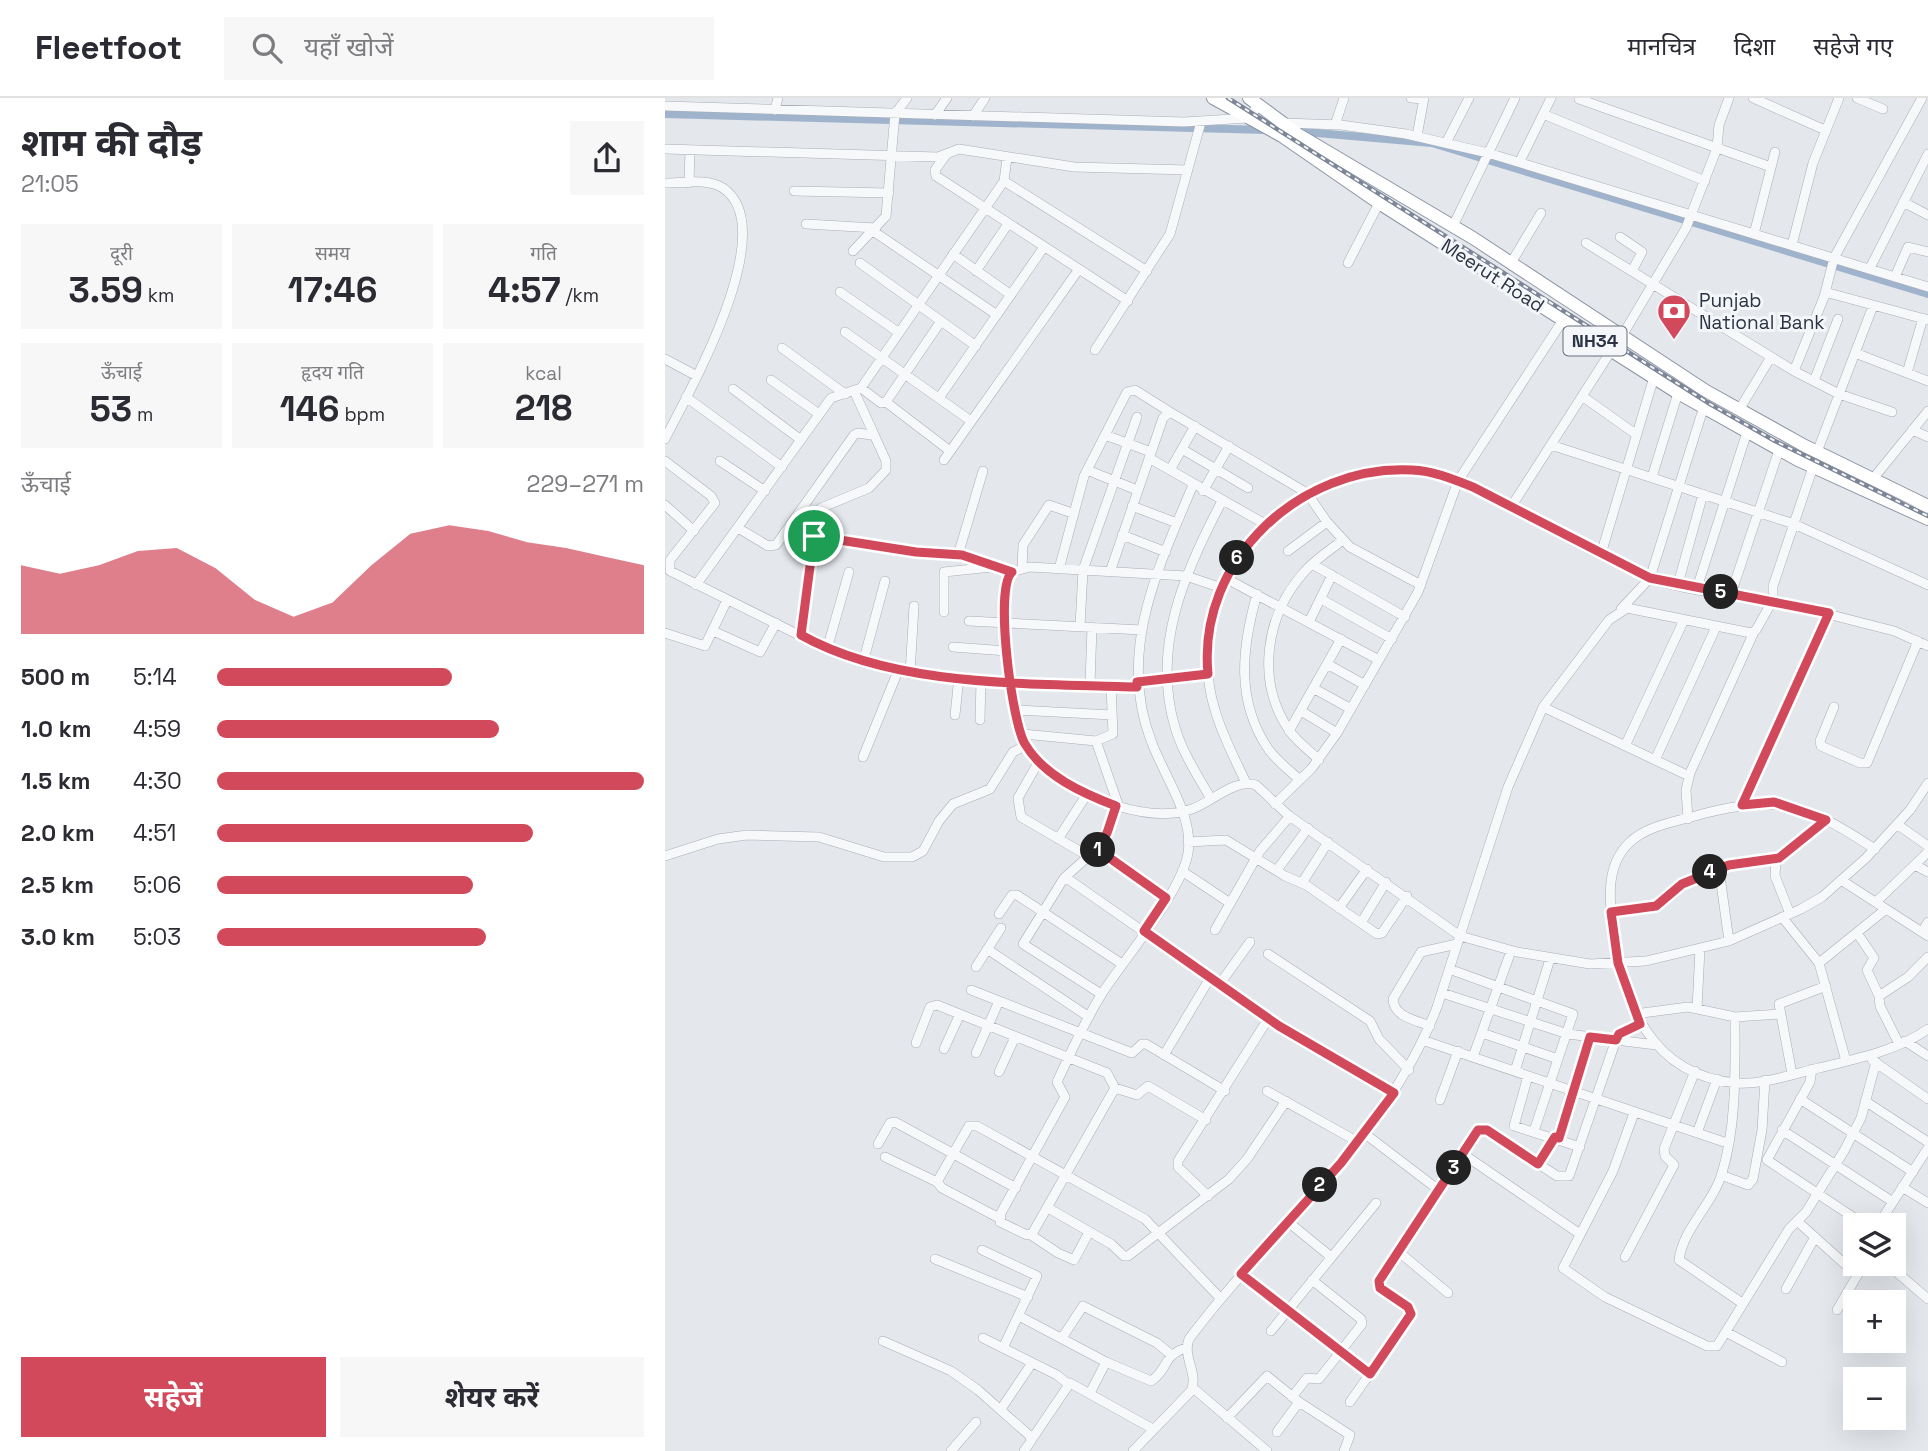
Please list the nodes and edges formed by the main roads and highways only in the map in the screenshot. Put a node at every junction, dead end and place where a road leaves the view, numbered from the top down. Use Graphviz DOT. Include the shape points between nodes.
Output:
graph roads {
  1 [pos="1213,98"];
  2 [pos="1254,101"];
  3 [pos="1282,128"];
  4 [pos="1928,506"];
  5 [pos="1928,519"];
  1 -- 3 [label="highway, Meerut Road / NH34" via="1265,126"];
  2 -- 3 [label="highway, Meerut Road / NH34"];
  3 -- 4 [label="highway, Meerut Road / NH34" via="1453,226 1739,410"];
  3 -- 5 [label="highway, Meerut Road / NH34" via="1379,203 1678,393 1779,450"];
}
